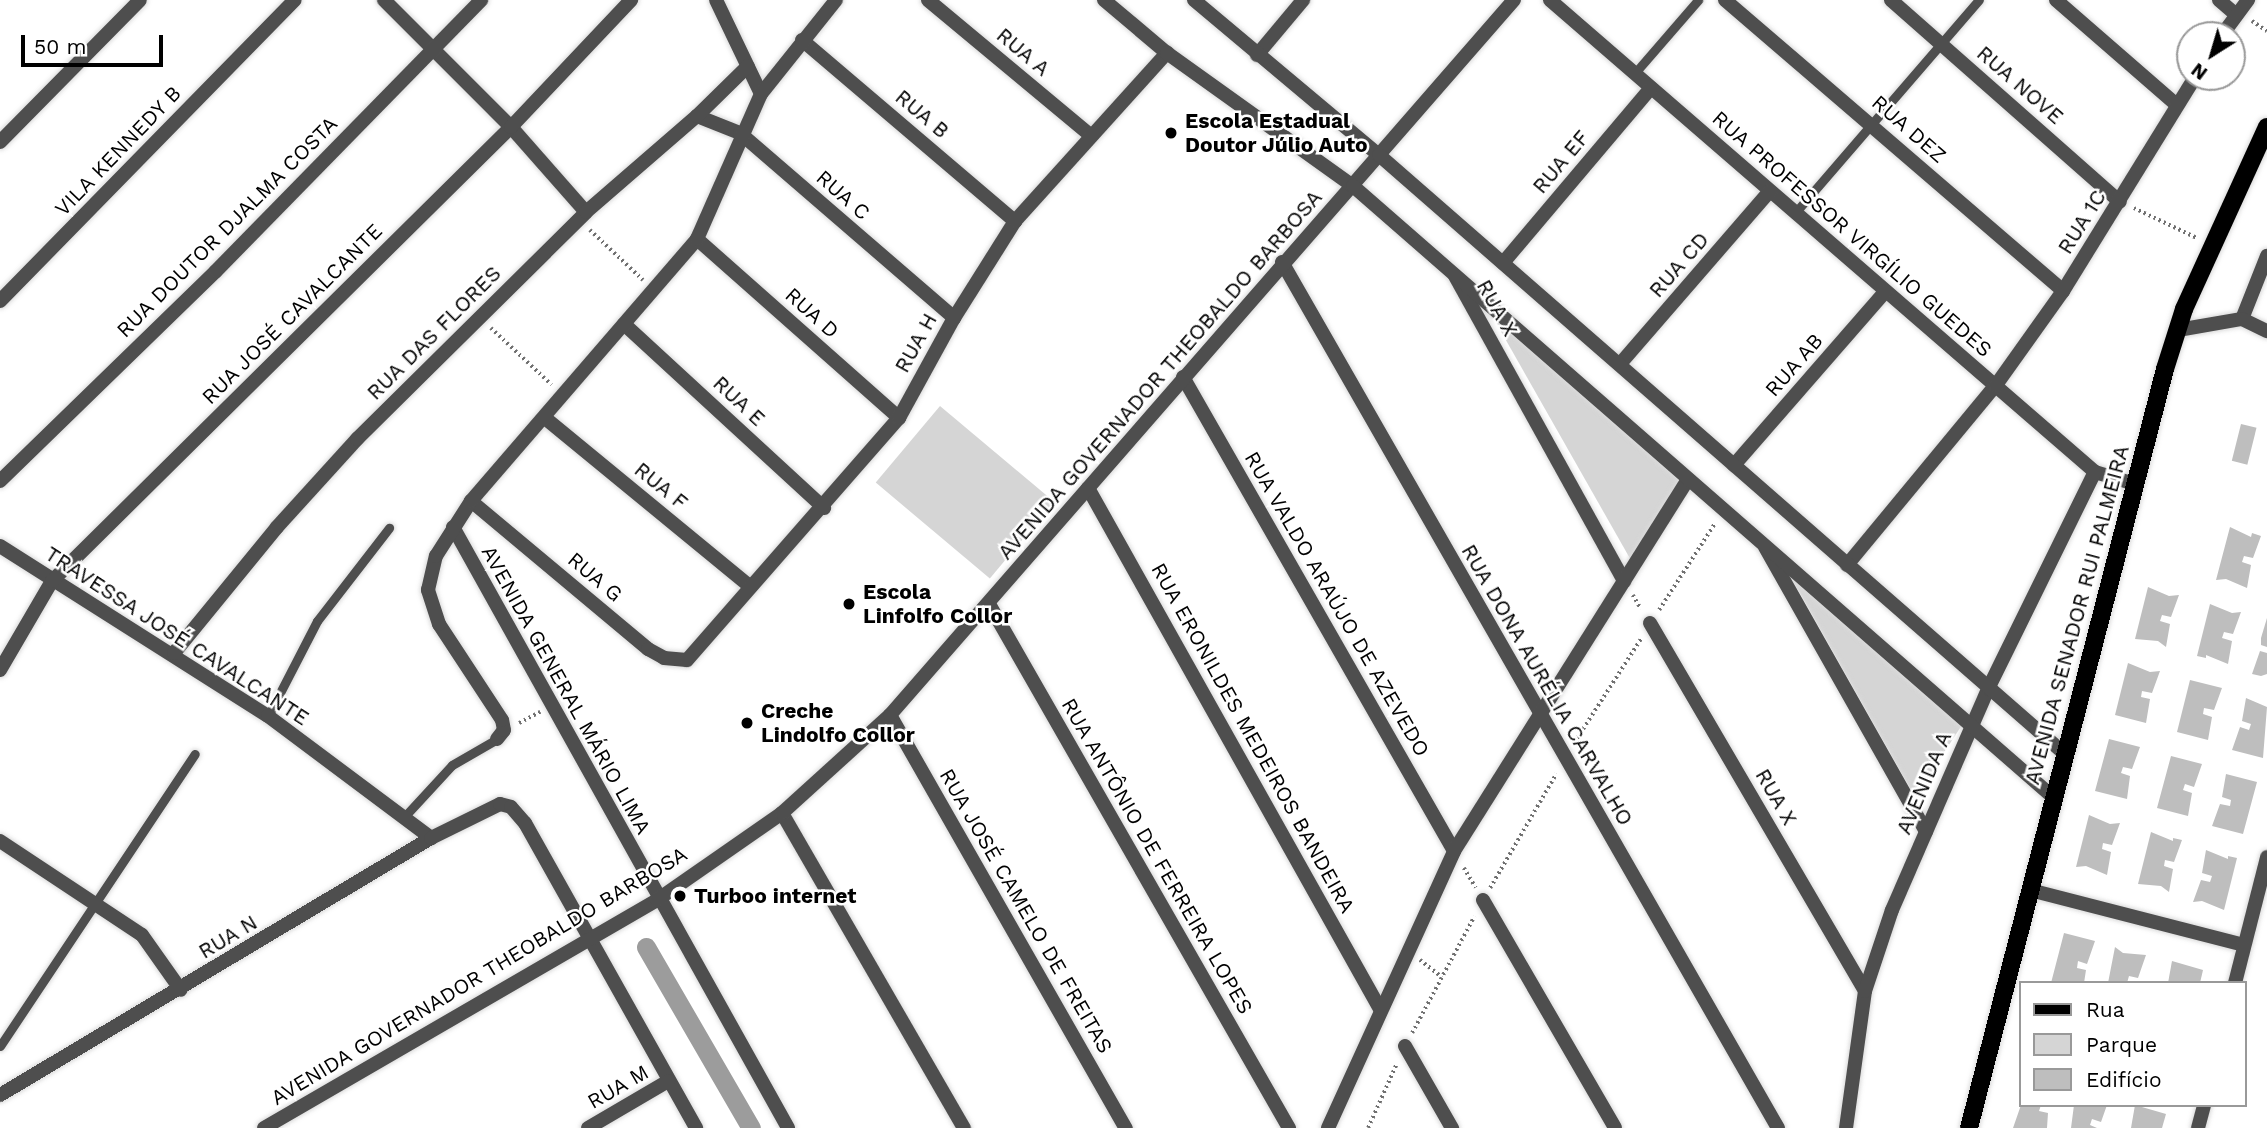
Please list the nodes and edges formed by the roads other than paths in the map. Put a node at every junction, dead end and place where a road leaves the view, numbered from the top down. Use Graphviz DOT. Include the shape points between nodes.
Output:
graph roads {
  1 [pos="140,0"];
  2 [pos="295,0"];
  3 [pos="384,0"];
  4 [pos="481,0"];
  5 [pos="631,0"];
  6 [pos="716,0"];
  7 [pos="835,0"];
  8 [pos="928,0"];
  9 [pos="1104,0"];
  10 [pos="1194,0"];
  11 [pos="1303,0"];
  12 [pos="1514,0"];
  13 [pos="1550,0"];
  14 [pos="1698,0"];
  15 [pos="1725,0"];
  16 [pos="1891,0"];
  17 [pos="1979,0"];
  18 [pos="2056,0"];
  19 [pos="2219,0"];
  20 [pos="2248,0"];
  21 [pos="2236,15"];
  22 [pos="2232,21"];
  23 [pos="802,40"];
  24 [pos="1940,43"];
  25 [pos="434,48"];
  26 [pos="1167,53"];
  27 [pos="1257,55"];
  28 [pos="748,66"];
  29 [pos="1634,74"];
  30 [pos="1651,88"];
  31 [pos="2186,91"];
  32 [pos="761,94"];
  33 [pos="2177,105"];
  34 [pos="697,116"];
  35 [pos="1870,122"];
  36 [pos="511,127"];
  37 [pos="2267,127"];
  38 [pos="740,133"];
  39 [pos="1091,136"];
  40 [pos="0,142"];
  41 [pos="2261,154"];
  42 [pos="1379,155"];
  43 [pos="1353,186"];
  44 [pos="1769,192"];
  45 [pos="2120,202"];
  46 [pos="1794,214"];
  47 [pos="582,216"];
  48 [pos="1015,220"];
  49 [pos="698,239"];
  50 [pos="2267,256"];
  51 [pos="1282,262"];
  52 [pos="1503,263"];
  53 [pos="1455,276"];
  54 [pos="2063,291"];
  55 [pos="1885,292"];
  56 [pos="0,301"];
  57 [pos="954,318"];
  58 [pos="2242,319"];
  59 [pos="624,324"];
  60 [pos="2178,330"];
  61 [pos="2267,331"];
  62 [pos="1620,364"];
  63 [pos="1183,377"];
  64 [pos="1996,385"];
  65 [pos="545,418"];
  66 [pos="899,418"];
  67 [pos="1734,465"];
  68 [pos="2095,472"];
  69 [pos="1689,479"];
  70 [pos="0,481"];
  71 [pos="2135,484"];
  72 [pos="1088,488"];
  73 [pos="471,501"];
  74 [pos="824,509"];
  75 [pos="453,527"];
  76 [pos="389,528"];
  77 [pos="1763,543"];
  78 [pos="0,546"];
  79 [pos="1847,565"];
  80 [pos="52,581"];
  81 [pos="1624,581"];
  82 [pos="751,587"];
  83 [pos="989,604"];
  84 [pos="1650,623"];
  85 [pos="698,650"];
  86 [pos="174,653"];
  87 [pos="0,670"];
  88 [pos="1988,689"];
  89 [pos="1537,713"];
  90 [pos="890,715"];
  91 [pos="268,716"];
  92 [pos="1971,727"];
  93 [pos="501,735"];
  94 [pos="195,754"];
  95 [pos="2065,754"];
  96 [pos="2054,798"];
  97 [pos="782,813"];
  98 [pos="405,816"];
  99 [pos="1926,832"];
  100 [pos="432,838"];
  101 [pos="0,841"];
  102 [pos="1454,851"];
  103 [pos="2267,857"];
  104 [pos="2030,890"];
  105 [pos="1483,900"];
  106 [pos="95,902"];
  107 [pos="653,902"];
  108 [pos="590,938"];
  109 [pos="2244,945"];
  110 [pos="2235,981"];
  111 [pos="181,990"];
  112 [pos="1865,991"];
  113 [pos="1380,1009"];
  114 [pos="0,1046"];
  115 [pos="1405,1046"];
  116 [pos="668,1082"];
  117 [pos="0,1095"];
  118 [pos="2203,1107"];
  119 [pos="264,1128"];
  120 [pos="588,1128"];
  121 [pos="696,1128"];
  122 [pos="788,1128"];
  123 [pos="964,1128"];
  124 [pos="1126,1128"];
  125 [pos="1289,1128"];
  126 [pos="1328,1128"];
  127 [pos="1452,1128"];
  128 [pos="1615,1128"];
  129 [pos="1778,1128"];
  130 [pos="1846,1128"];
  131 [pos="1969,1128"];
  132 [pos="2198,1128"];
  1 -- 40 [label="street"];
  2 -- 56 [label="street, VILA KENNEDY B"];
  3 -- 25 [label="street"];
  4 -- 25 [label="street, RUA DOUTOR DJALMA COSTA"];
  5 -- 36 [label="street, RUA JOSÉ CAVALCANTE"];
  6 -- 28 [label="street"];
  7 -- 23 [label="street"];
  8 -- 39 [label="street, RUA A"];
  9 -- 26 [label="street"];
  10 -- 27 [label="street"];
  11 -- 27 [label="street"];
  12 -- 42 [label="street, AVENIDA GOVERNADOR THEOBALDO BARBOSA"];
  13 -- 29 [label="street, RUA PROFESSOR VIRGÍLIO GUEDES"];
  14 -- 29 [label="lane"];
  15 -- 35 [label="street, RUA DEZ"];
  16 -- 24 [label="street, RUA NOVE"];
  17 -- 24 [label="lane"];
  18 -- 33 [label="street"];
  19 -- 21 [label="street"];
  20 -- 21 [label="street"];
  21 -- 22 [label="street"];
  23 -- 32 [label="street"];
  23 -- 48 [label="street, RUA B"];
  24 -- 35 [label="lane"];
  24 -- 45 [label="street, RUA NOVE"];
  25 -- 36 [label="street"];
  25 -- 70 [label="street, RUA DOUTOR DJALMA COSTA" via="216,271"];
  26 -- 39 [label="street, RUA H"];
  26 -- 43 [label="street"];
  27 -- 42 [label="street"];
  28 -- 32 [label="street"];
  28 -- 34 [label="street, RUA DAS FLORES"];
  29 -- 30 [label="street, RUA PROFESSOR VIRGÍLIO GUEDES"];
  30 -- 44 [label="street, RUA PROFESSOR VIRGÍLIO GUEDES"];
  30 -- 52 [label="street, RUA EF"];
  31 -- 33 [label="street, RUA 1C"];
  32 -- 38 [label="street"];
  33 -- 45 [label="street, RUA 1C"];
  34 -- 38 [label="street, RUA C"];
  34 -- 47 [label="street, RUA DAS FLORES"];
  35 -- 46 [label="lane"];
  35 -- 54 [label="street, RUA DEZ"];
  36 -- 47 [label="street"];
  36 -- 80 [label="street, RUA JOSÉ CAVALCANTE"];
  37 -- 41 [label="main road, AVENIDA SENADOR RUI PALMEIRA"];
  38 -- 49 [label="street"];
  38 -- 57 [label="street, RUA C"];
  39 -- 48 [label="street, RUA H"];
  41 -- 60 [label="main road, AVENIDA SENADOR RUI PALMEIRA" via="2212,244"];
  42 -- 43 [label="street, AVENIDA GOVERNADOR THEOBALDO BARBOSA"];
  42 -- 52 [label="street"];
  43 -- 51 [label="street, AVENIDA GOVERNADOR THEOBALDO BARBOSA"];
  43 -- 53 [label="street"];
  44 -- 46 [label="street, RUA PROFESSOR VIRGÍLIO GUEDES"];
  44 -- 62 [label="street, RUA CD"];
  45 -- 54 [label="street, RUA 1C"];
  46 -- 55 [label="street, RUA PROFESSOR VIRGÍLIO GUEDES"];
  47 -- 86 [label="street, RUA DAS FLORES" via="277,527"];
  48 -- 57 [label="street, RUA H"];
  49 -- 59 [label="street"];
  49 -- 66 [label="street, RUA D"];
  50 -- 58 [label="street"];
  51 -- 63 [label="street, AVENIDA GOVERNADOR THEOBALDO BARBOSA"];
  51 -- 89 [label="street, RUA DONA AURÉLIA CARVALHO"];
  52 -- 62 [label="street"];
  53 -- 69 [label="street"];
  53 -- 81 [label="street, RUA X"];
  54 -- 64 [label="street, RUA 1C"];
  55 -- 64 [label="street, RUA PROFESSOR VIRGÍLIO GUEDES"];
  55 -- 67 [label="street, RUA AB"];
  57 -- 66 [label="street, RUA H"];
  58 -- 60 [label="street"];
  58 -- 61 [label="street"];
  59 -- 65 [label="street"];
  59 -- 74 [label="street, RUA E"];
  60 -- 71 [label="main road, AVENIDA SENADOR RUI PALMEIRA"];
  62 -- 67 [label="street"];
  63 -- 72 [label="street, AVENIDA GOVERNADOR THEOBALDO BARBOSA"];
  63 -- 102 [label="street, RUA VALDO ARAÚJO DE AZEVEDO"];
  64 -- 68 [label="street, RUA PROFESSOR VIRGÍLIO GUEDES"];
  64 -- 79 [label="street, RUA 1C"];
  65 -- 73 [label="street"];
  65 -- 82 [label="street, RUA F"];
  66 -- 74 [label="street, RUA H"];
  67 -- 79 [label="street"];
  68 -- 71 [label="street, RUA PROFESSOR VIRGÍLIO GUEDES"];
  68 -- 88 [label="street, AVENIDA A"];
  69 -- 77 [label="street"];
  69 -- 81 [label="street"];
  71 -- 95 [label="main road, AVENIDA SENADOR RUI PALMEIRA"];
  72 -- 83 [label="street, AVENIDA GOVERNADOR THEOBALDO BARBOSA"];
  72 -- 113 [label="street, RUA ERONILDES MEDEIROS BANDEIRA"];
  73 -- 75 [label="street"];
  73 -- 85 [label="street, RUA G" via="648,649 676,662 687,660"];
  74 -- 82 [label="street, RUA H"];
  75 -- 93 [label="street" via="436,555 429,590 439,624"];
  75 -- 107 [label="street, AVENIDA GENERAL MÁRIO LIMA"];
  76 -- 91 [label="lane" via="317,621"];
  77 -- 92 [label="street"];
  77 -- 99 [label="street"];
  78 -- 80 [label="street, TRAVESSA JOSÉ CAVALCANTE"];
  79 -- 88 [label="street"];
  80 -- 86 [label="street, TRAVESSA JOSÉ CAVALCANTE"];
  80 -- 87 [label="street, RUA JOSÉ CAVALCANTE"];
  81 -- 89 [label="street"];
  82 -- 85 [label="street, RUA H"];
  83 -- 90 [label="street, AVENIDA GOVERNADOR THEOBALDO BARBOSA"];
  83 -- 125 [label="street, RUA ANTÔNIO DE FERREIRA LOPES"];
  84 -- 112 [label="street, RUA X"];
  86 -- 91 [label="street, TRAVESSA JOSÉ CAVALCANTE"];
  88 -- 92 [label="street, AVENIDA A"];
  88 -- 95 [label="street"];
  89 -- 102 [label="street"];
  89 -- 129 [label="street, RUA DONA AURÉLIA CARVALHO"];
  90 -- 97 [label="street, AVENIDA GOVERNADOR THEOBALDO BARBOSA"];
  90 -- 124 [label="street, RUA JOSÉ CAMELO DE FREITAS"];
  91 -- 98 [label="street, TRAVESSA JOSÉ CAVALCANTE"];
  92 -- 96 [label="street"];
  92 -- 99 [label="street, AVENIDA A"];
  93 -- 98 [label="lane" via="452,765"];
  94 -- 106 [label="lane"];
  95 -- 96 [label="main road, AVENIDA SENADOR RUI PALMEIRA"];
  96 -- 104 [label="main road, AVENIDA SENADOR RUI PALMEIRA"];
  97 -- 107 [label="street, AVENIDA GOVERNADOR THEOBALDO BARBOSA"];
  97 -- 123 [label="street"];
  98 -- 100 [label="street, TRAVESSA JOSÉ CAVALCANTE"];
  99 -- 112 [label="street, AVENIDA A" via="1892,910"];
  100 -- 108 [label="street, RUA N" via="500,804 519,813"];
  100 -- 111 [label="street, RUA N"];
  101 -- 106 [label="street"];
  102 -- 113 [label="street"];
  103 -- 109 [label="street"];
  104 -- 109 [label="street"];
  104 -- 131 [label="main road, AVENIDA SENADOR RUI PALMEIRA"];
  105 -- 128 [label="street"];
  106 -- 111 [label="street" via="142,935"];
  106 -- 114 [label="lane"];
  107 -- 108 [label="street, AVENIDA GOVERNADOR THEOBALDO BARBOSA"];
  107 -- 122 [label="street, AVENIDA GENERAL MÁRIO LIMA"];
  108 -- 116 [label="street"];
  108 -- 119 [label="street, AVENIDA GOVERNADOR THEOBALDO BARBOSA"];
  109 -- 110 [label="street"];
  111 -- 117 [label="street, RUA N"];
  112 -- 130 [label="street, AVENIDA A"];
  113 -- 126 [label="street"];
  115 -- 127 [label="street"];
  116 -- 120 [label="street, RUA M"];
  116 -- 121 [label="street"];
  118 -- 132 [label="street"];
}
